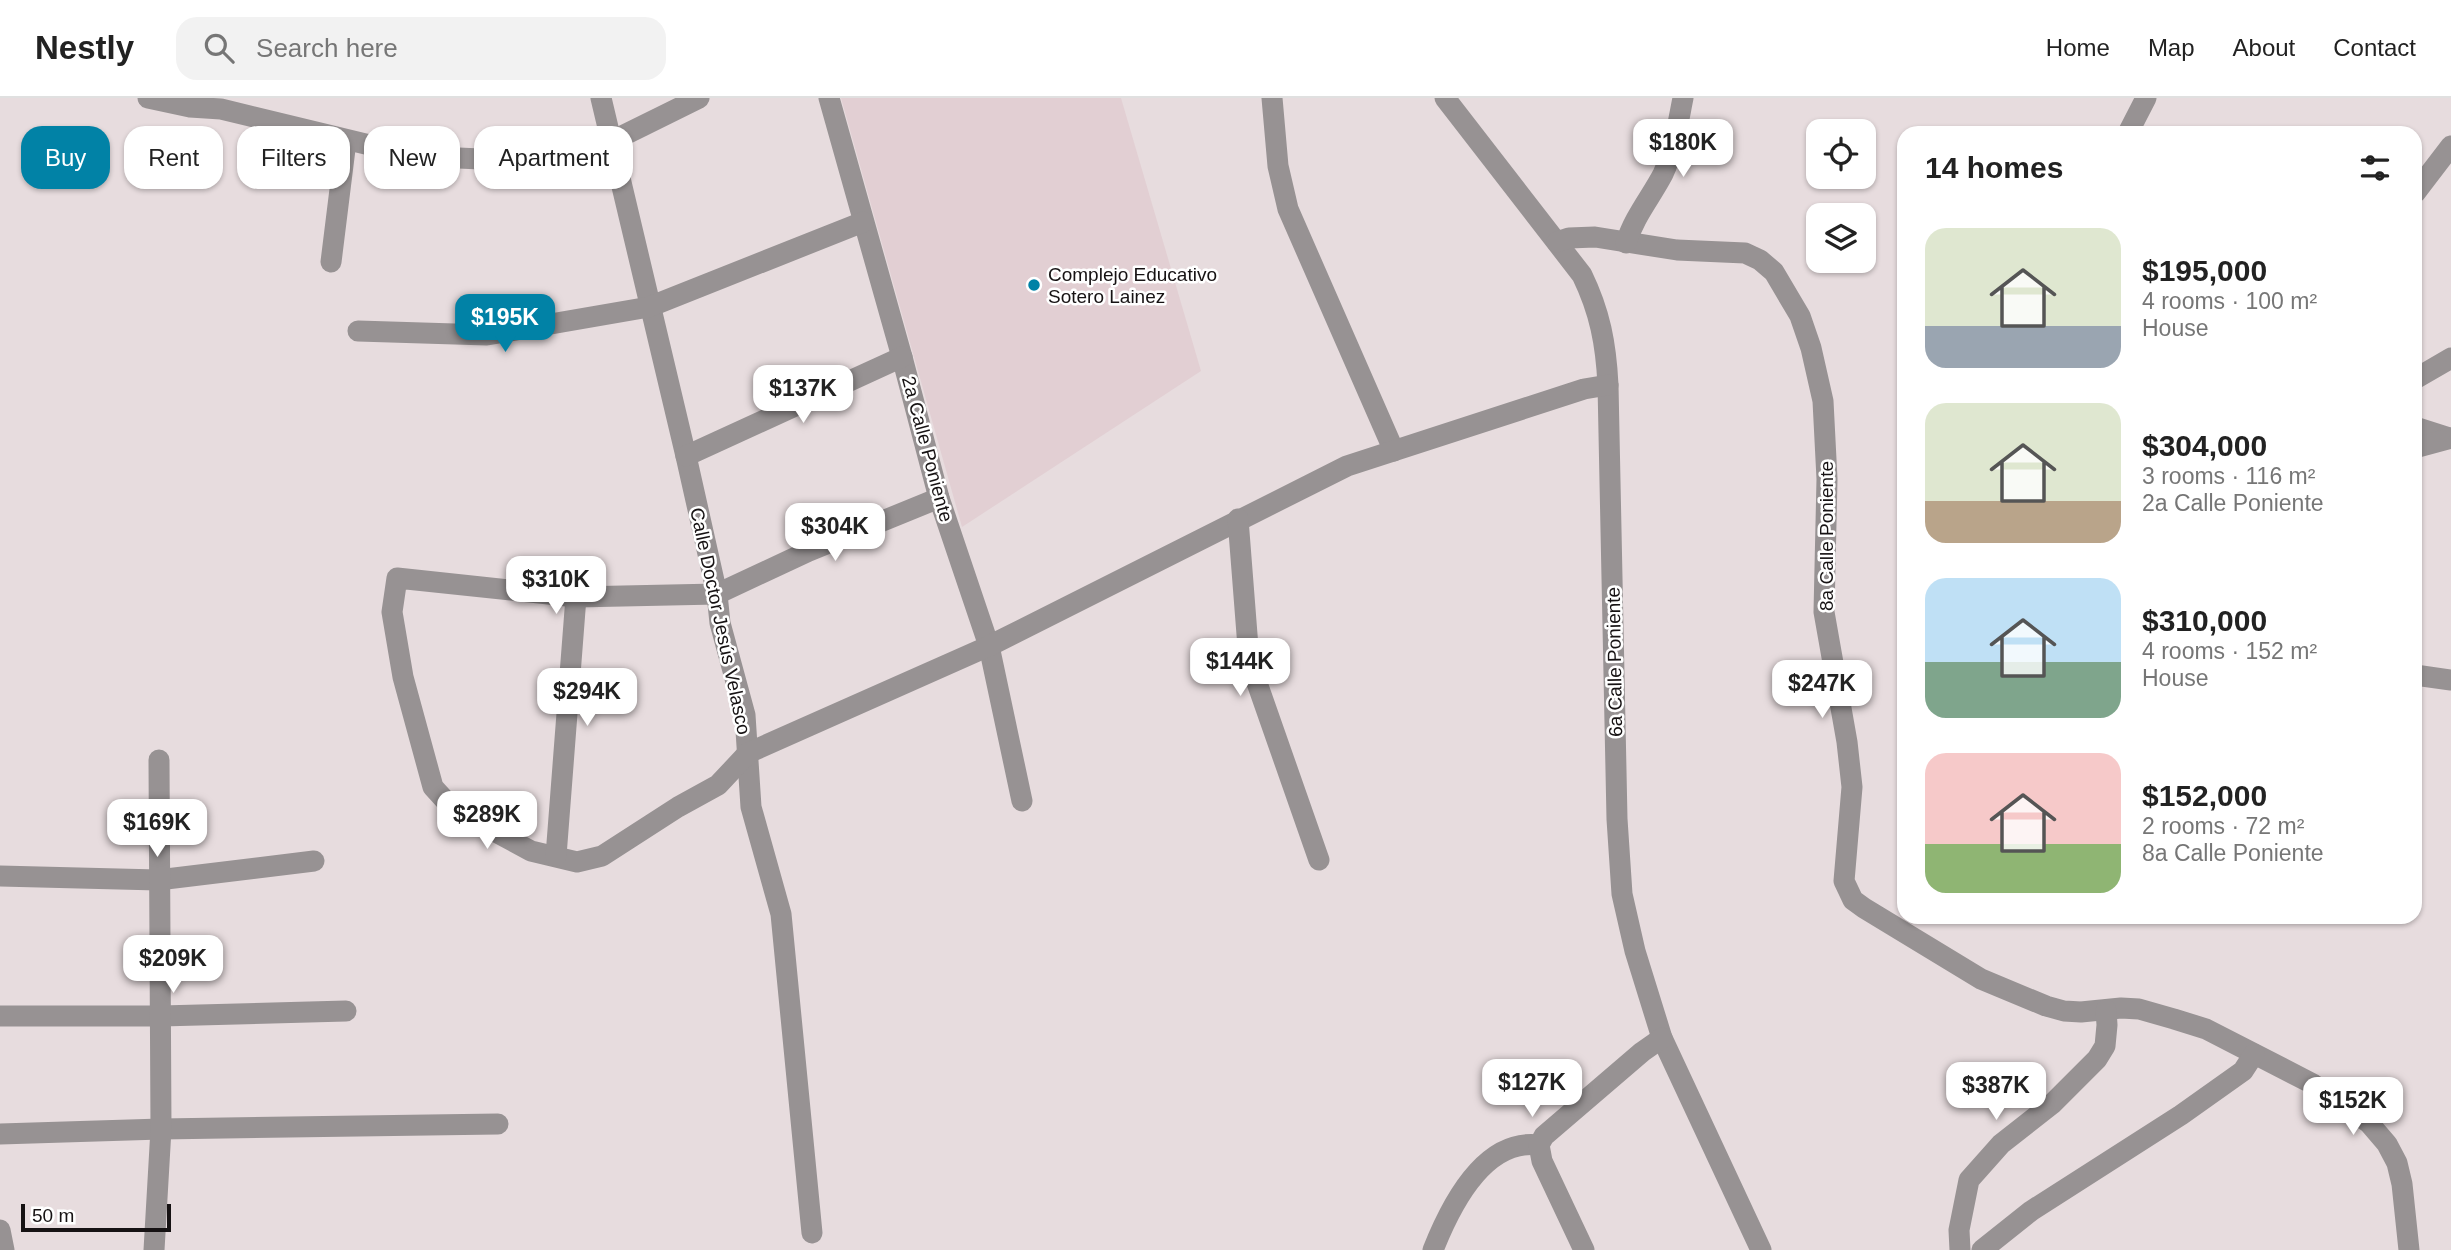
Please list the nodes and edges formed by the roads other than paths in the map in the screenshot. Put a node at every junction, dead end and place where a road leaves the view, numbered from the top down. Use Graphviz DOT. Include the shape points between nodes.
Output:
graph roads {
  1 [pos="148,98"];
  2 [pos="601,98"];
  3 [pos="699,98"];
  4 [pos="829,98"];
  5 [pos="1272,98"];
  6 [pos="1445,98"];
  7 [pos="1683,98"];
  8 [pos="2146,98"];
  9 [pos="287,126"];
  10 [pos="607,126"];
  11 [pos="2132,126"];
  12 [pos="633,131"];
  13 [pos="350,142"];
  14 [pos="2451,146"];
  15 [pos="474,159"];
  16 [pos="2422,184"];
  17 [pos="340,189"];
  18 [pos="621,189"];
  19 [pos="863,222"];
  20 [pos="1557,242"];
  21 [pos="1626,243"];
  22 [pos="331,262"];
  23 [pos="649,307"];
  24 [pos="358,331"];
  25 [pos="902,357"];
  26 [pos="2451,358"];
  27 [pos="2422,375"];
  28 [pos="1608,385"];
  29 [pos="2422,429"];
  30 [pos="2450,438"];
  31 [pos="2422,446"];
  32 [pos="1394,451"];
  33 [pos="686,456"];
  34 [pos="939,498"];
  35 [pos="1238,519"];
  36 [pos="717,594"];
  37 [pos="576,597"];
  38 [pos="989,646"];
  39 [pos="2422,676"];
  40 [pos="2451,680"];
  41 [pos="748,753"];
  42 [pos="159,760"];
  43 [pos="1022,801"];
  44 [pos="556,856"];
  45 [pos="1319,860"];
  46 [pos="314,861"];
  47 [pos="0,876"];
  48 [pos="158,880"];
  49 [pos="2106,1010"];
  50 [pos="346,1011"];
  51 [pos="0,1016"];
  52 [pos="161,1016"];
  53 [pos="1662,1038"];
  54 [pos="2254,1054"];
  55 [pos="498,1124"];
  56 [pos="161,1129"];
  57 [pos="0,1134"];
  58 [pos="1539,1145"];
  59 [pos="0,1230"];
  60 [pos="812,1233"];
  61 [pos="4,1250"];
  62 [pos="154,1250"];
  63 [pos="1433,1250"];
  64 [pos="1584,1250"];
  65 [pos="1761,1250"];
  66 [pos="1960,1250"];
  67 [pos="1982,1250"];
  68 [pos="2409,1250"];
  1 -- 9 [label="street" via="221,109"];
  2 -- 10 [label="street, Calle Doctor Jesús Velasco"];
  3 -- 12 [label="street"];
  4 -- 19 [label="street, 2a Calle Poniente"];
  5 -- 32 [label="street" via="1278,166 1288,209"];
  6 -- 20 [label="street, 6a Calle Poniente"];
  7 -- 21 [label="street" via="1663,173"];
  8 -- 11 [label="street"];
  13 -- 15 [label="street" via="415,156"];
  14 -- 16 [label="street"];
  17 -- 22 [label="street"];
  18 -- 23 [label="street, Calle Doctor Jesús Velasco"];
  19 -- 23 [label="street"];
  19 -- 25 [label="street, 2a Calle Poniente"];
  20 -- 21 [label="street, 8a Calle Poniente" via="1595,237"];
  20 -- 28 [label="street, 6a Calle Poniente" via="1595,301"];
  21 -- 49 [label="street, 8a Calle Poniente" via="1732,251 1760,260 1788,294 1811,348 1824,401 1824,612 1852,777 1847,891 1864,908 1982,979 2064,1011"];
  23 -- 24 [label="street" via="487,335"];
  23 -- 33 [label="street, Calle Doctor Jesús Velasco"];
  25 -- 33 [label="street"];
  25 -- 34 [label="street, 2a Calle Poniente"];
  26 -- 27 [label="street"];
  28 -- 32 [label="street"];
  28 -- 53 [label="street, 6a Calle Poniente" via="1622,894"];
  29 -- 30 [label="street"];
  30 -- 31 [label="street"];
  32 -- 35 [label="street" via="1348,466"];
  33 -- 36 [label="street, Calle Doctor Jesús Velasco"];
  34 -- 36 [label="street"];
  34 -- 38 [label="street, 2a Calle Poniente"];
  35 -- 38 [label="street"];
  35 -- 45 [label="street" via="1250,660"];
  36 -- 37 [label="street"];
  36 -- 41 [label="street, Calle Doctor Jesús Velasco" via="720,623 745,715"];
  37 -- 44 [label="street"];
  37 -- 44 [label="street" via="397,579 392,612 403,677 433,787 453,809 481,825 531,851"];
  38 -- 41 [label="street"];
  38 -- 43 [label="street, 2a Calle Poniente"];
  39 -- 40 [label="street"];
  41 -- 44 [label="street" via="718,785 602,856 577,862"];
  41 -- 60 [label="street, Calle Doctor Jesús Velasco" via="751,807 782,914"];
  42 -- 48 [label="street"];
  46 -- 48 [label="street"];
  47 -- 48 [label="street"];
  48 -- 52 [label="street"];
  49 -- 54 [label="street, 8a Calle Poniente" via="2138,1009 2174,1019 2206,1029"];
  49 -- 66 [label="street" via="2105,1046 2097,1059 2052,1104 2001,1144 1969,1180 1959,1230"];
  50 -- 52 [label="street"];
  51 -- 52 [label="street"];
  52 -- 56 [label="street"];
  53 -- 58 [label="street" via="1544,1136"];
  53 -- 65 [label="street, 6a Calle Poniente"];
  54 -- 67 [label="street" via="2243,1071 2031,1212"];
  54 -- 68 [label="street, 8a Calle Poniente" via="2348,1107 2387,1144 2402,1184"];
  55 -- 56 [label="street"];
  56 -- 57 [label="street"];
  56 -- 62 [label="street"];
  58 -- 63 [label="street" via="1516,1144 1479,1170 1459,1195"];
  58 -- 64 [label="street" via="1542,1161"];
  59 -- 61 [label="street"];
}
